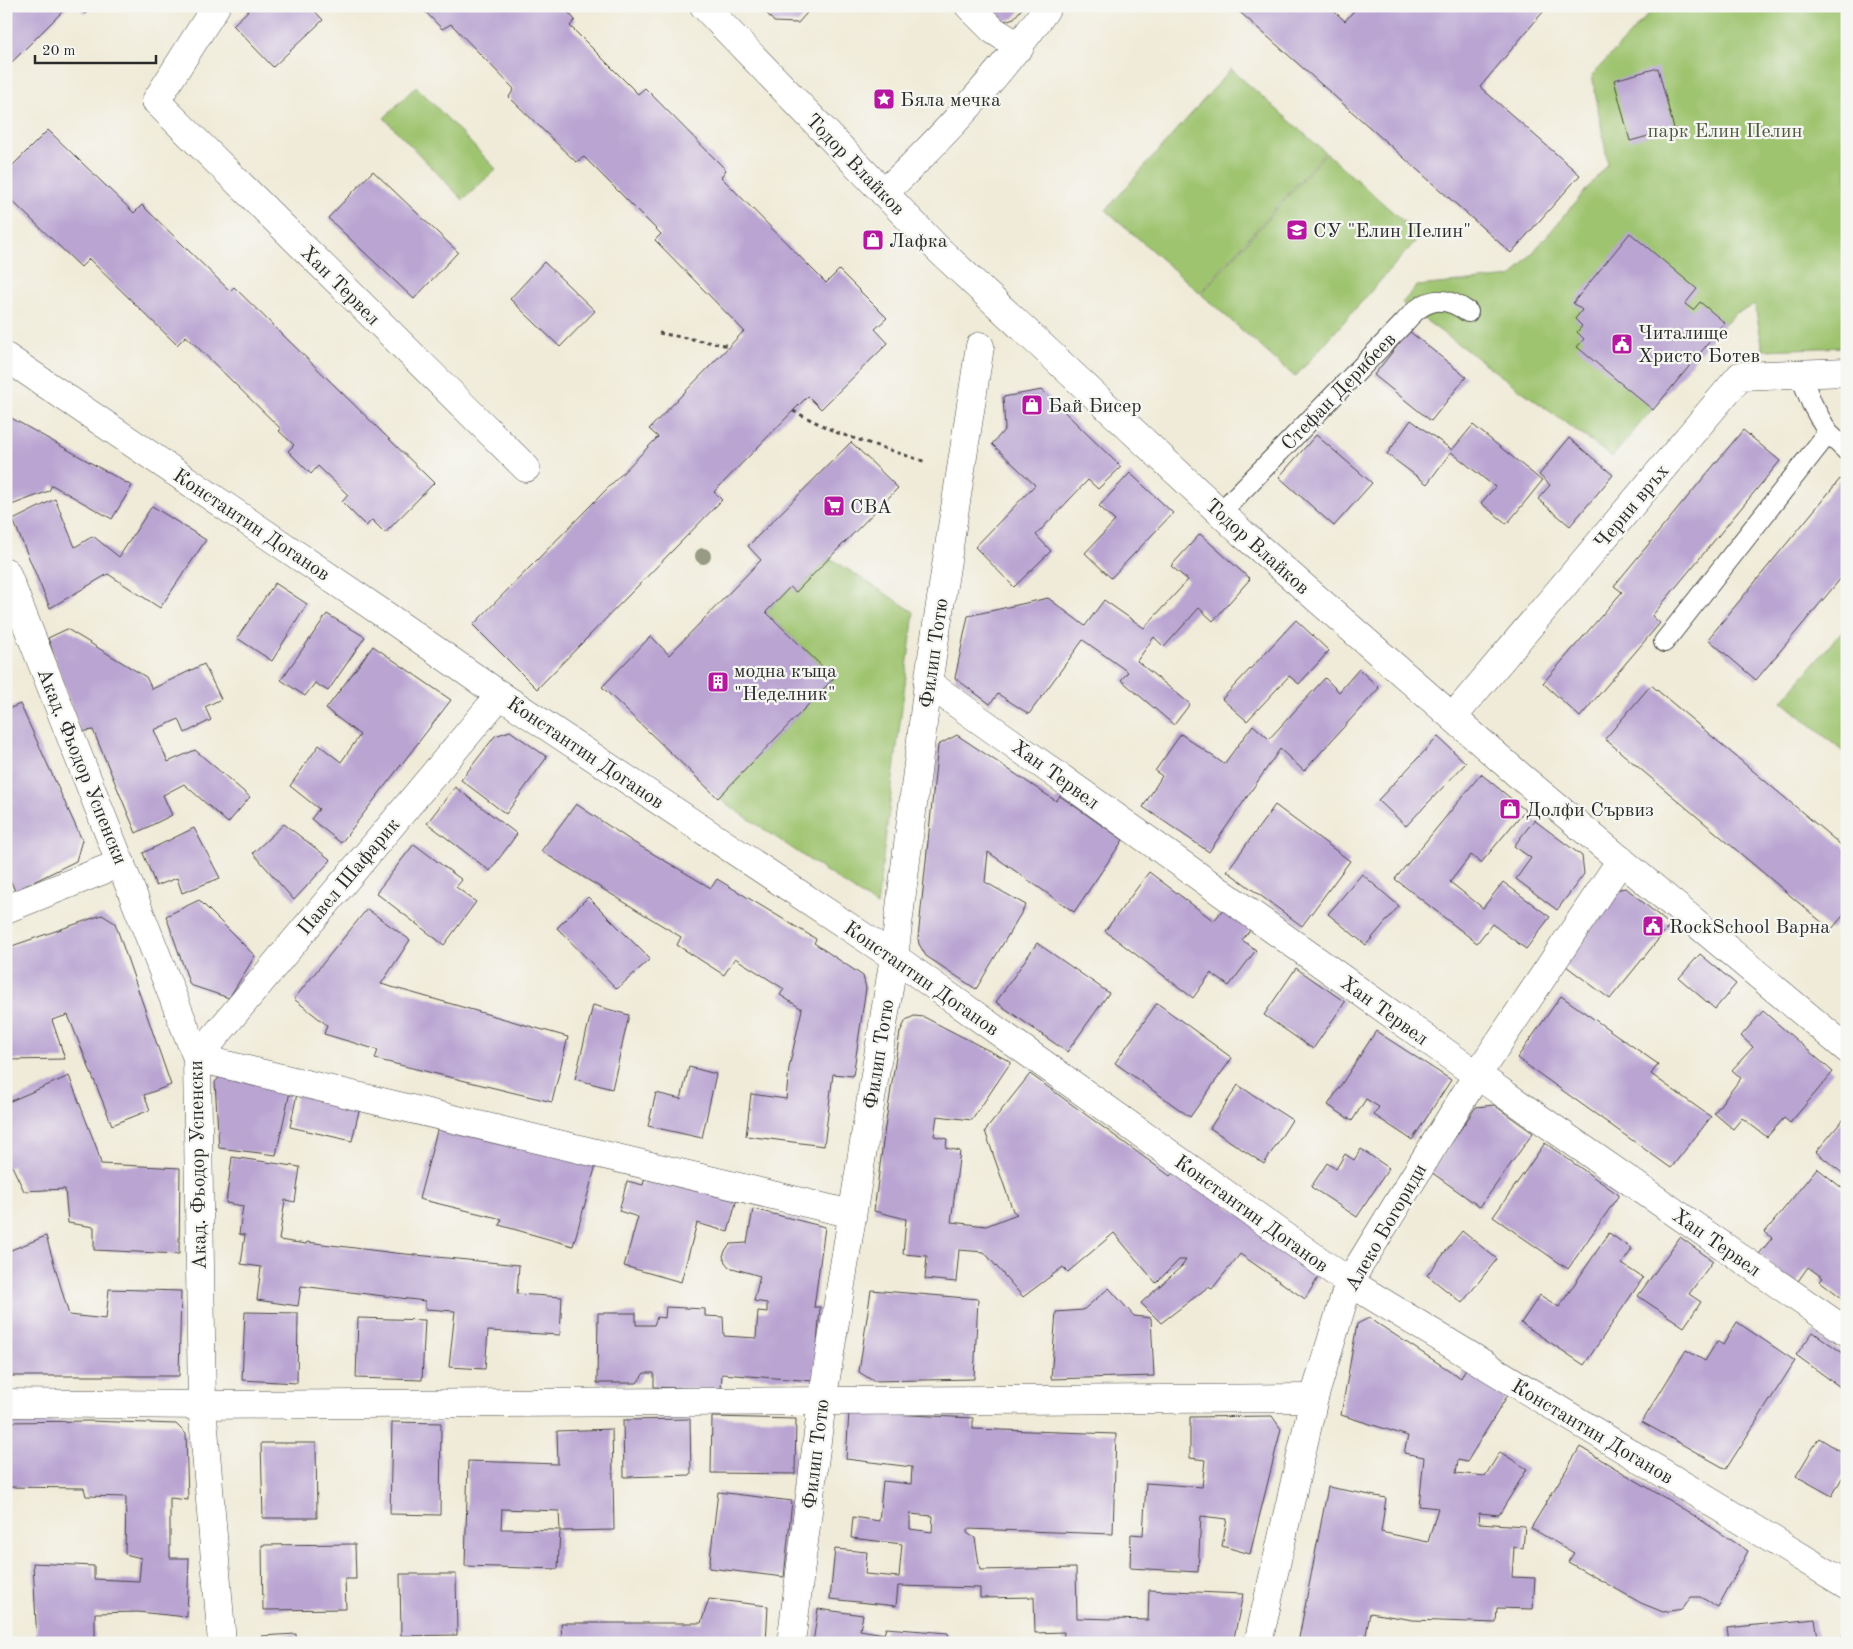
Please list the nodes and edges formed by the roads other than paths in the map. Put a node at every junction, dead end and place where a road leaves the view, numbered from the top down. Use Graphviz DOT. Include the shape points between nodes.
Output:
graph roads {
  1 [pos="216,6"];
  2 [pos="704,6"];
  3 [pos="969,6"];
  4 [pos="1048,6"];
  5 [pos="1020,47"];
  6 [pos="884,193"];
  7 [pos="1468,312"];
  8 [pos="980,346"];
  9 [pos="6,357"];
  10 [pos="1847,372"];
  11 [pos="1800,374"];
  12 [pos="1828,433"];
  13 [pos="1847,451"];
  14 [pos="526,468"];
  15 [pos="1220,513"];
  16 [pos="6,572"];
  17 [pos="1664,642"];
  18 [pos="928,682"];
  19 [pos="500,695"];
  20 [pos="1453,717"];
  21 [pos="1621,860"];
  22 [pos="122,863"];
  23 [pos="6,909"];
  24 [pos="894,957"];
  25 [pos="1847,1049"];
  26 [pos="197,1058"];
  27 [pos="1477,1075"];
  28 [pos="852,1214"];
  29 [pos="1348,1282"];
  30 [pos="1847,1332"];
  31 [pos="1314,1398"];
  32 [pos="822,1402"];
  33 [pos="6,1403"];
  34 [pos="202,1405"];
  35 [pos="1847,1585"];
  36 [pos="222,1643"];
  37 [pos="791,1643"];
  38 [pos="1258,1643"];
  1 -- 14 [label="street, Хан Тервел" via="156,101"];
  2 -- 6 [label="street, Тодор Влайков"];
  3 -- 5 [label="street" via="993,30"];
  4 -- 5 [label="street"];
  5 -- 6 [label="street" via="930,150"];
  6 -- 15 [label="street, Тодор Влайков" via="980,288"];
  7 -- 15 [label="lane, Стефан Дерибеев" via="1446,301 1434,301 1412,312"];
  8 -- 18 [label="street, Филип Тотю"];
  9 -- 19 [label="street, Константин Доганов"];
  10 -- 11 [label="street, Черни връх"];
  11 -- 12 [label="lane"];
  11 -- 20 [label="street, Черни връх" via="1740,376"];
  12 -- 13 [label="lane"];
  12 -- 17 [label="lane"];
  15 -- 20 [label="street, Тодор Влайков"];
  16 -- 22 [label="street, Акад. Фьодор Успенски"];
  18 -- 24 [label="street, Филип Тотю"];
  18 -- 27 [label="street, Хан Тервел"];
  19 -- 24 [label="street, Константин Доганов"];
  19 -- 26 [label="street, Павел Шафарик"];
  20 -- 21 [label="street, Тодор Влайков"];
  21 -- 25 [label="street, Тодор Влайков"];
  21 -- 27 [label="street, Алеко Богориди"];
  22 -- 23 [label="street"];
  22 -- 26 [label="street, Акад. Фьодор Успенски"];
  24 -- 28 [label="street, Филип Тотю"];
  24 -- 29 [label="street, Константин Доганов"];
  26 -- 28 [label="street"];
  26 -- 34 [label="street, Акад. Фьодор Успенски"];
  27 -- 29 [label="street, Алеко Богориди"];
  27 -- 30 [label="street, Хан Тервел"];
  28 -- 32 [label="street, Филип Тотю"];
  29 -- 31 [label="street, Алеко Богориди"];
  29 -- 35 [label="street, Константин Доганов"];
  31 -- 32 [label="street"];
  31 -- 38 [label="street, Алеко Богориди"];
  32 -- 34 [label="street"];
  32 -- 37 [label="street, Филип Тотю"];
  33 -- 34 [label="street"];
  34 -- 36 [label="street, Акад. Фьодор Успенски"];
}
